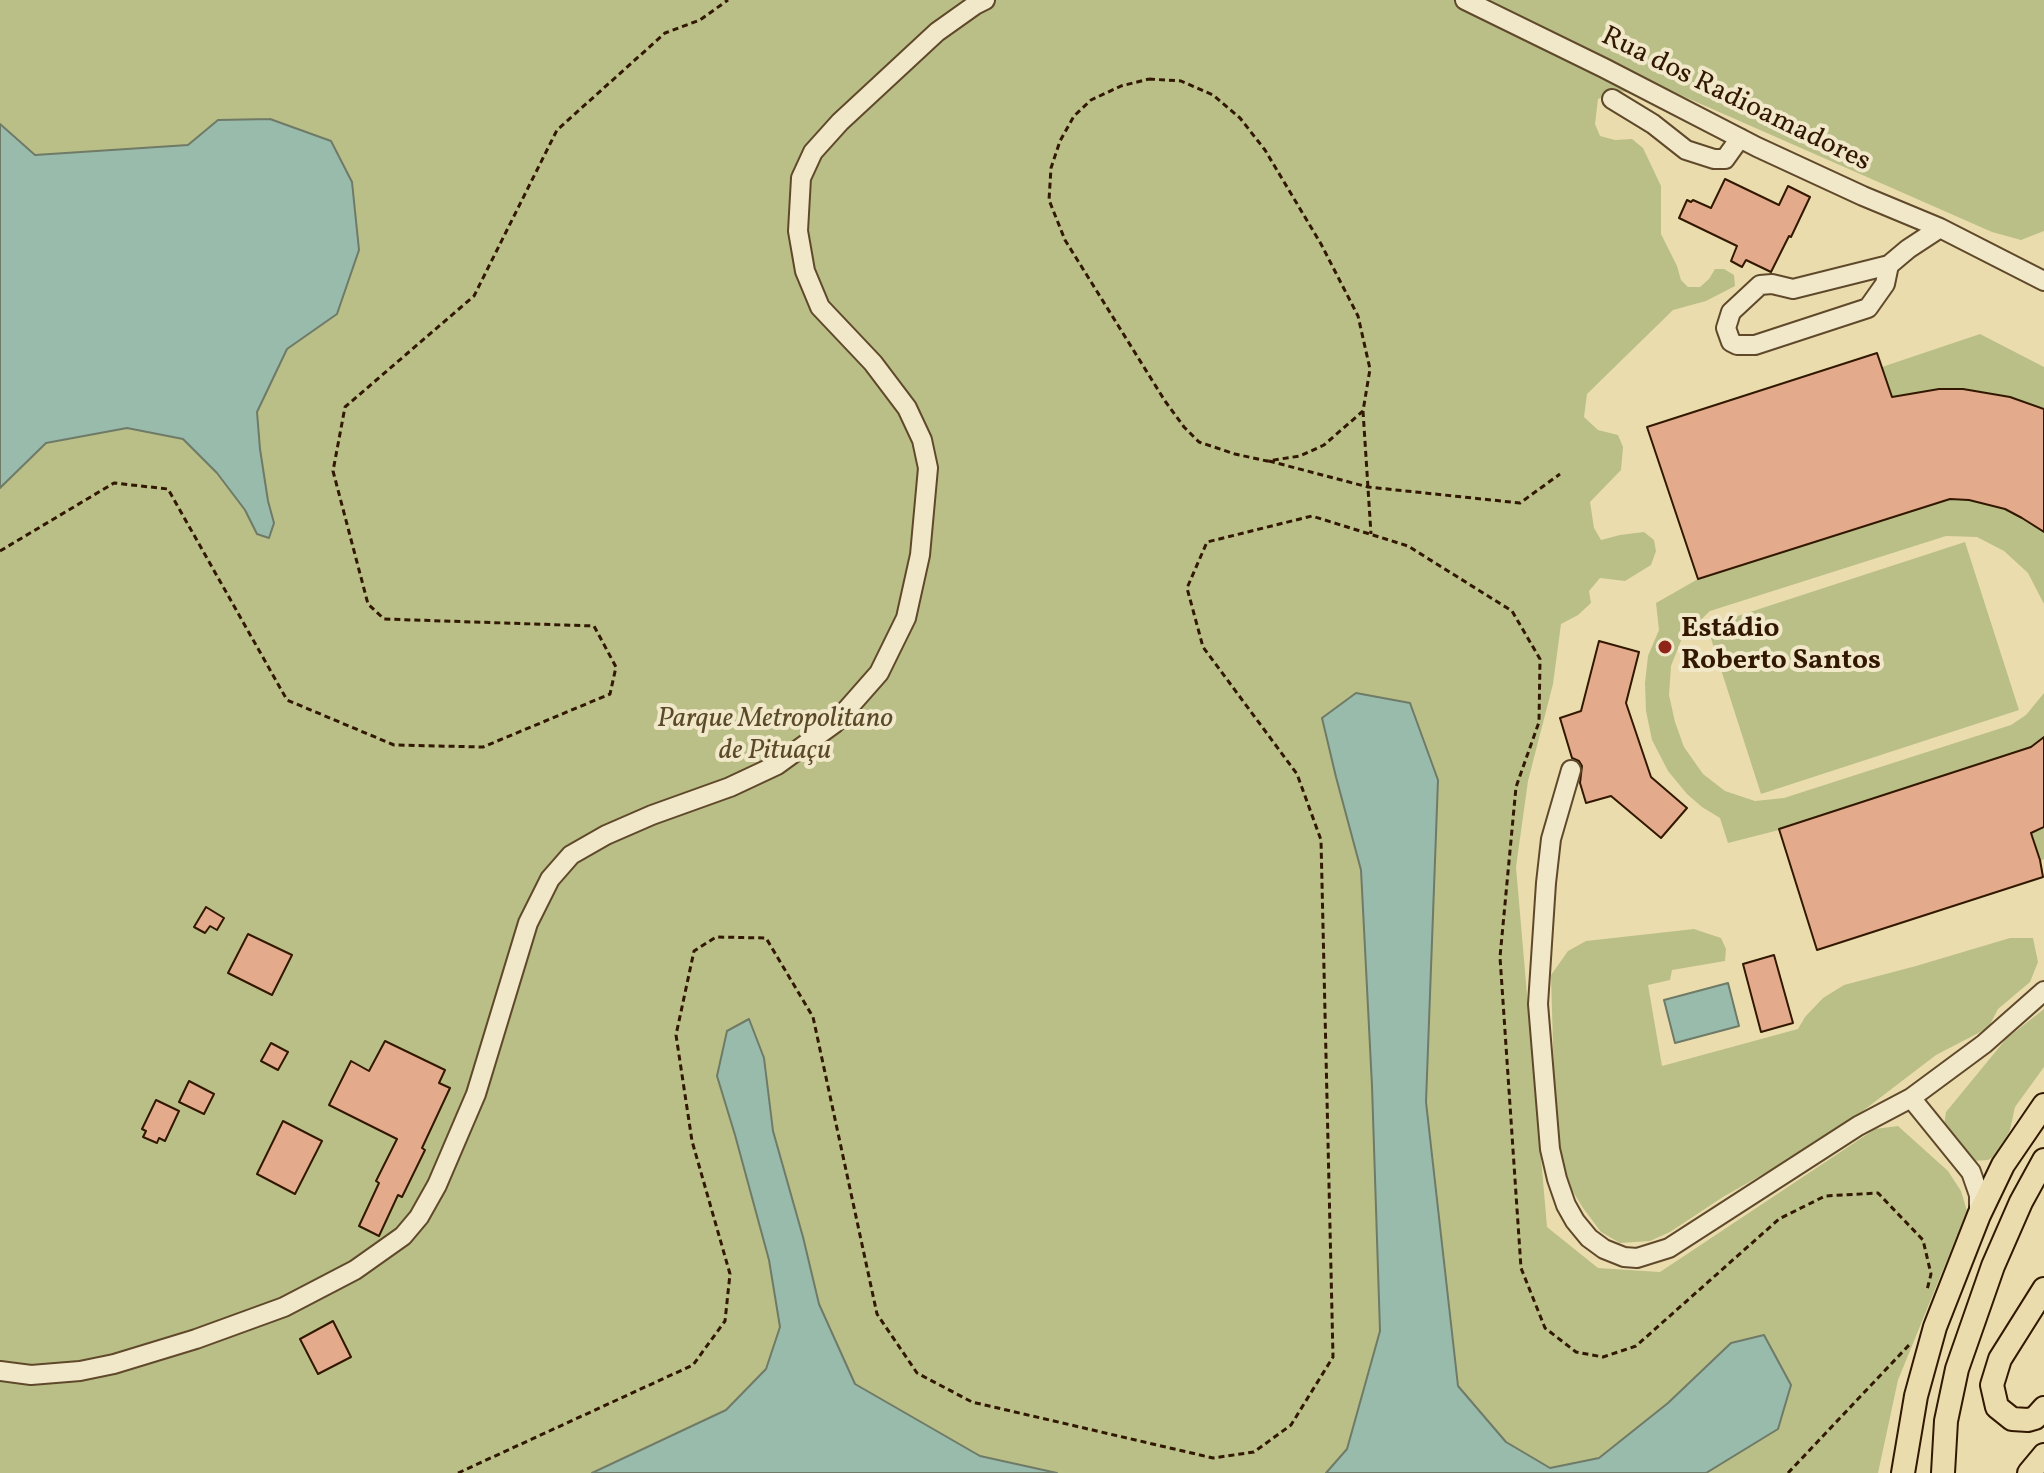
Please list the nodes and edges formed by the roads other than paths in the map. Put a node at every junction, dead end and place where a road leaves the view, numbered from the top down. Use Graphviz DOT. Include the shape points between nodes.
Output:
graph roads {
  1 [pos="985,0"];
  2 [pos="1465,0"];
  3 [pos="1612,99"];
  4 [pos="1740,138"];
  5 [pos="1940,228"];
  6 [pos="1889,265"];
  7 [pos="2044,281"];
  8 [pos="1571,770"];
  9 [pos="2044,991"];
  10 [pos="1911,1098"];
  11 [pos="2044,1105"];
  12 [pos="2044,1160"];
  13 [pos="2003,1165"];
  14 [pos="1971,1172"];
  15 [pos="1979,1215"];
  16 [pos="2044,1289"];
  17 [pos="0,1371"];
  18 [pos="2044,1408"];
  19 [pos="2044,1455"];
  20 [pos="1903,1473"];
  21 [pos="1943,1473"];
  22 [pos="2029,1473"];
  1 -- 17 [label="lane" via="937,32 840,122 813,152 801,178 798,231 805,271 820,307 907,408 928,468 920,555 906,618 879,673 835,723 777,765 606,835 571,855 550,879 528,923 476,1094 437,1185 403,1236 355,1270 284,1307 196,1339 80,1371"];
  2 -- 4 [label="lane, Rua dos Radioamadores"];
  3 -- 4 [label="lane" via="1686,150 1714,159 1725,159"];
  4 -- 5 [label="lane, Rua dos Radioamadores"];
  5 -- 6 [label="lane"];
  5 -- 7 [label="lane, Rua dos Radioamadores"];
  6 -- 6 [label="lane" via="1793,289 1760,285 1731,312 1726,328 1731,342 1755,345 1868,308 1885,284"];
  8 -- 10 [label="lane" via="1551,839 1538,1004 1550,1149 1566,1205 1589,1238 1624,1257 1669,1248 1858,1126"];
  9 -- 10 [label="lane"];
  10 -- 14 [label="lane"];
  11 -- 13 [label="main road"];
  12 -- 21 [label="main road" via="1993,1266 1957,1369"];
  13 -- 14 [label="lane"];
  13 -- 15 [label="main road"];
  14 -- 15 [label="lane"];
  15 -- 20 [label="main road" via="1935,1327"];
  16 -- 18 [label="main road" via="2000,1359 1992,1385 1997,1407 2012,1419 2028,1420"];
  19 -- 22 [label="main road"];
}
